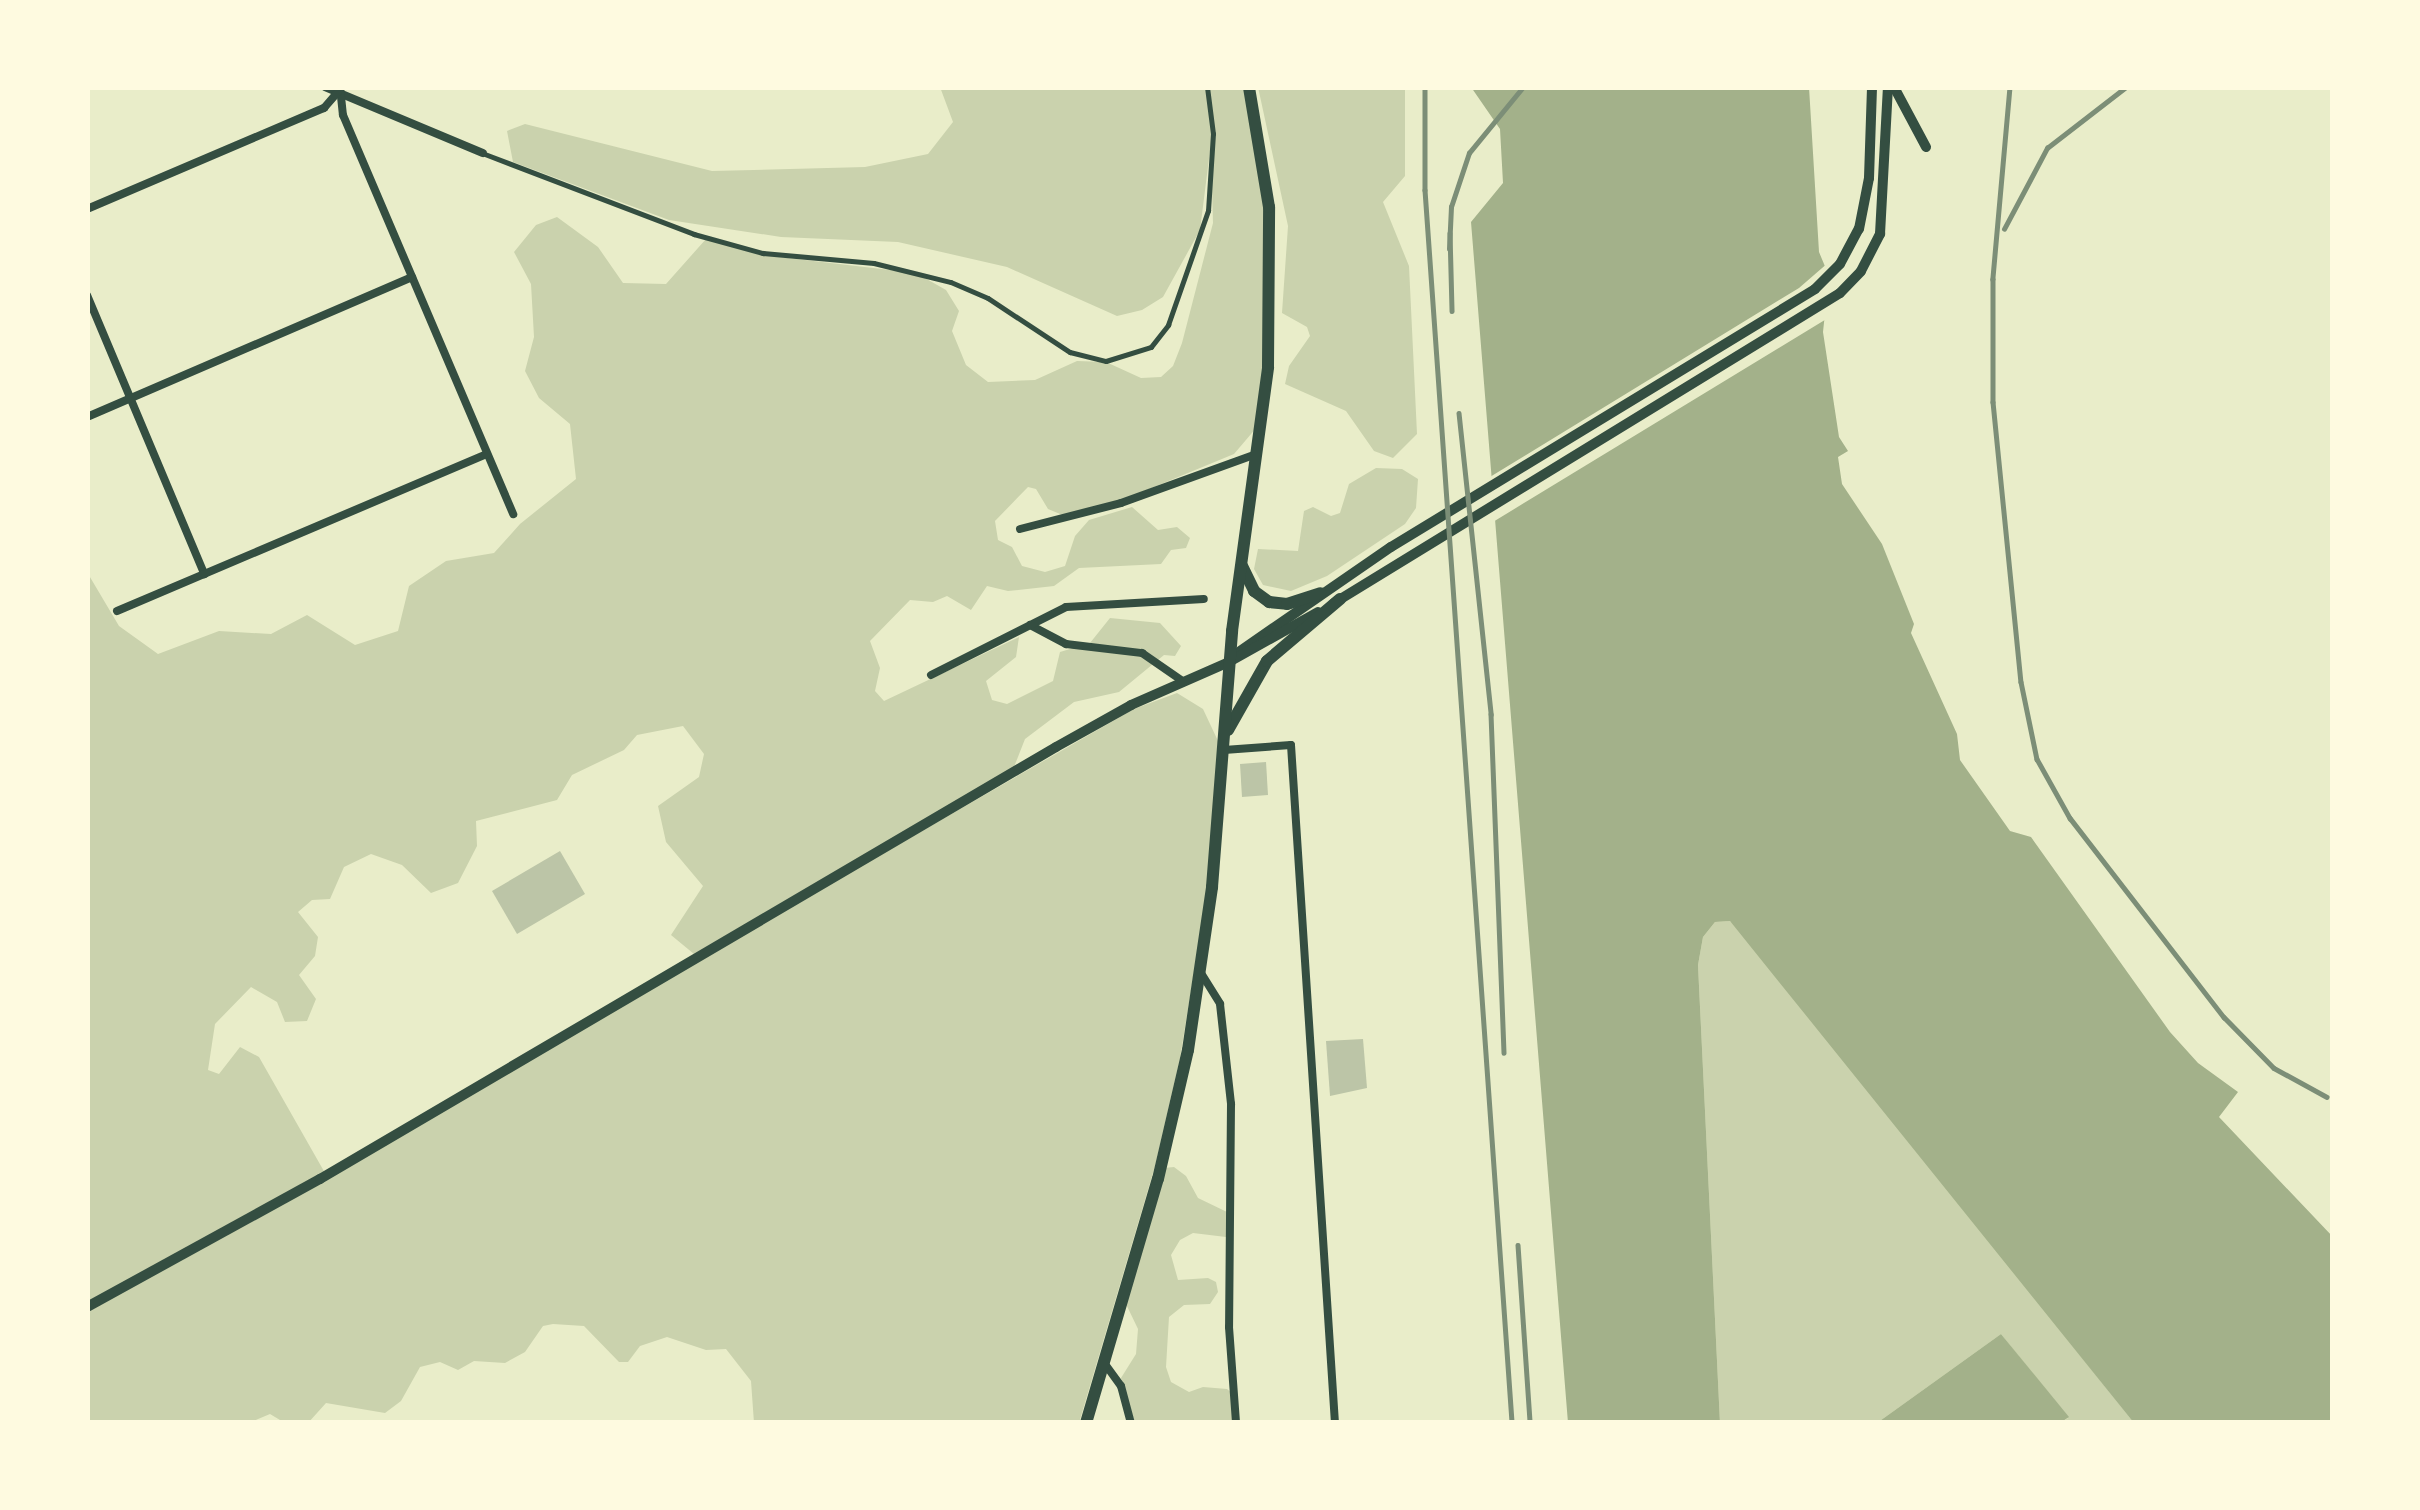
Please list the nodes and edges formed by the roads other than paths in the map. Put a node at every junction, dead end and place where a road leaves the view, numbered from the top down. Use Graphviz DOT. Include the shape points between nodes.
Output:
graph roads {
  1 [pos="325,87"];
  2 [pos="1207,87"];
  3 [pos="1250,87"];
  4 [pos="1872,87"];
  5 [pos="1891,87"];
  6 [pos="339,90"];
  7 [pos="1926,147"];
  8 [pos="483,153"];
  9 [pos="87,209"];
  10 [pos="412,277"];
  11 [pos="87,295"];
  12 [pos="131,398"];
  13 [pos="87,417"];
  14 [pos="1257,453"];
  15 [pos="488,454"];
  16 [pos="513,514"];
  17 [pos="1020,529"];
  18 [pos="1241,550"];
  19 [pos="204,574"];
  20 [pos="1320,593"];
  21 [pos="1204,599"];
  22 [pos="1340,599"];
  23 [pos="117,611"];
  24 [pos="1030,625"];
  25 [pos="1229,662"];
  26 [pos="931,674"];
  27 [pos="1184,682"];
  28 [pos="1224,743"];
  29 [pos="1201,973"];
  30 [pos="87,1307"];
  31 [pos="1104,1363"];
  32 [pos="1086,1423"];
  33 [pos="1131,1423"];
  34 [pos="1236,1423"];
  35 [pos="1335,1423"];
  1 -- 6 [label="street"];
  2 -- 8 [label="lane" via="1214,134 1208,211 1168,325 1151,347 1106,362 1070,352 951,282 874,263 763,253 694,234"];
  3 -- 14 [label="main road" via="1270,250"];
  4 -- 20 [label="main road" via="1863,215 1849,251 1815,289"];
  5 -- 7 [label="main road"];
  5 -- 22 [label="main road" via="1880,234 1861,271 1821,307"];
  6 -- 8 [label="street"];
  6 -- 9 [label="street" via="324,109"];
  6 -- 10 [label="street"];
  10 -- 12 [label="street"];
  10 -- 15 [label="street"];
  11 -- 12 [label="street"];
  12 -- 13 [label="street"];
  12 -- 19 [label="street"];
  14 -- 17 [label="street" via="1121,503"];
  14 -- 18 [label="main road"];
  15 -- 16 [label="street"];
  15 -- 19 [label="street"];
  18 -- 20 [label="main road" via="1243,572 1262,599 1287,604"];
  18 -- 25 [label="main road"];
  19 -- 23 [label="street"];
  20 -- 25 [label="main road"];
  21 -- 24 [label="street" via="1079,603"];
  22 -- 25 [label="main road"];
  22 -- 28 [label="main road" via="1268,661"];
  24 -- 26 [label="street"];
  24 -- 27 [label="street" via="1066,644 1156,658"];
  25 -- 27 [label="main road"];
  25 -- 28 [label="main road"];
  27 -- 30 [label="main road" via="1056,747"];
  28 -- 29 [label="main road"];
  28 -- 35 [label="street" via="1292,745"];
  29 -- 31 [label="main road" via="1157,1179"];
  29 -- 34 [label="street" via="1220,1004 1231,1104"];
  31 -- 32 [label="main road"];
  31 -- 33 [label="street" via="1121,1386"];
}
